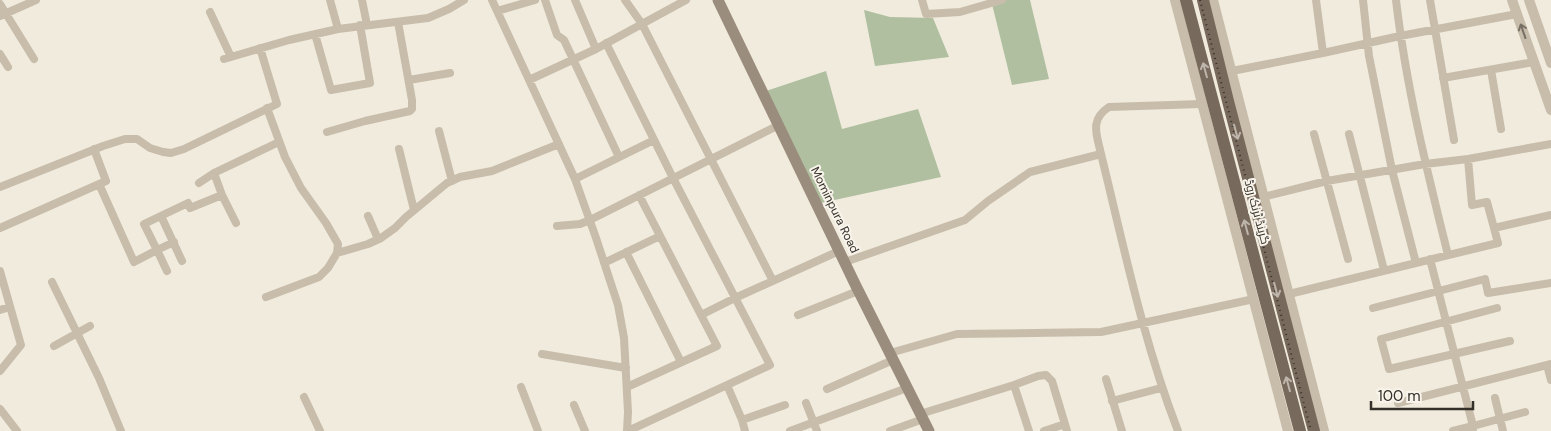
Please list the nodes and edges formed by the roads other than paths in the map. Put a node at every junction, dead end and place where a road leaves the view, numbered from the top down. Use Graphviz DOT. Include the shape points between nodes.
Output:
graph roads {
  1 [pos="36,0"];
  2 [pos="330,0"];
  3 [pos="362,0"];
  4 [pos="464,0"];
  5 [pos="492,0"];
  6 [pos="535,0"];
  7 [pos="545,0"];
  8 [pos="575,0"];
  9 [pos="625,0"];
  10 [pos="686,0"];
  11 [pos="718,0"];
  12 [pos="922,0"];
  13 [pos="1002,0"];
  14 [pos="1174,0"];
  15 [pos="1186,0"];
  16 [pos="1203,0"];
  17 [pos="1213,0"];
  18 [pos="1316,0"];
  19 [pos="1363,0"];
  20 [pos="1396,0"];
  21 [pos="1430,0"];
  22 [pos="1529,1"];
  23 [pos="0,4"];
  24 [pos="1515,7"];
  25 [pos="497,11"];
  26 [pos="210,12"];
  27 [pos="3,15"];
  28 [pos="398,22"];
  29 [pos="642,24"];
  30 [pos="363,25"];
  31 [pos="338,29"];
  32 [pos="1434,29"];
  33 [pos="315,34"];
  34 [pos="1400,36"];
  35 [pos="1368,43"];
  36 [pos="606,44"];
  37 [pos="260,48"];
  38 [pos="596,49"];
  39 [pos="1323,53"];
  40 [pos="0,54"];
  41 [pos="34,59"];
  42 [pos="572,60"];
  43 [pos="1534,62"];
  44 [pos="1551,63"];
  45 [pos="8,68"];
  46 [pos="1232,70"];
  47 [pos="1491,70"];
  48 [pos="450,73"];
  49 [pos="1443,78"];
  50 [pos="409,80"];
  51 [pos="529,80"];
  52 [pos="1201,104"];
  53 [pos="267,108"];
  54 [pos="1551,110"];
  55 [pos="779,125"];
  56 [pos="1501,129"];
  57 [pos="439,131"];
  58 [pos="327,132"];
  59 [pos="1314,134"];
  60 [pos="1350,134"];
  61 [pos="654,140"];
  62 [pos="1454,140"];
  63 [pos="279,142"];
  64 [pos="559,144"];
  65 [pos="1551,144"];
  66 [pos="399,149"];
  67 [pos="94,150"];
  68 [pos="1101,154"];
  69 [pos="619,157"];
  70 [pos="711,159"];
  71 [pos="1468,159"];
  72 [pos="1425,164"];
  73 [pos="1392,170"];
  74 [pos="214,173"];
  75 [pos="1361,176"];
  76 [pos="673,178"];
  77 [pos="575,179"];
  78 [pos="452,181"];
  79 [pos="1327,181"];
  80 [pos="198,182"];
  81 [pos="99,184"];
  82 [pos="0,187"];
  83 [pos="222,195"];
  84 [pos="639,195"];
  85 [pos="1263,197"];
  86 [pos="414,210"];
  87 [pos="1551,214"];
  88 [pos="161,216"];
  89 [pos="368,216"];
  90 [pos="590,220"];
  91 [pos="236,223"];
  92 [pos="557,226"];
  93 [pos="0,228"];
  94 [pos="1494,228"];
  95 [pos="660,236"];
  96 [pos="378,239"];
  97 [pos="174,242"];
  98 [pos="157,250"];
  99 [pos="839,251"];
  100 [pos="626,252"];
  101 [pos="337,253"];
  102 [pos="1448,255"];
  103 [pos="1430,259"];
  104 [pos="1348,260"];
  105 [pos="182,261"];
  106 [pos="844,262"];
  107 [pos="1416,262"];
  108 [pos="604,263"];
  109 [pos="167,270"];
  110 [pos="1384,270"];
  111 [pos="0,274"];
  112 [pos="773,281"];
  113 [pos="52,282"];
  114 [pos="1551,283"];
  115 [pos="858,291"];
  116 [pos="1438,292"];
  117 [pos="1289,294"];
  118 [pos="266,297"];
  119 [pos="735,298"];
  120 [pos="1254,299"];
  121 [pos="10,308"];
  122 [pos="1373,308"];
  123 [pos="1497,308"];
  124 [pos="0,310"];
  125 [pos="798,314"];
  126 [pos="701,316"];
  127 [pos="1446,322"];
  128 [pos="1142,323"];
  129 [pos="90,326"];
  130 [pos="76,334"];
  131 [pos="1510,341"];
  132 [pos="54,346"];
  133 [pos="542,354"];
  134 [pos="1454,354"];
  135 [pos="892,357"];
  136 [pos="681,362"];
  137 [pos="1549,364"];
  138 [pos="626,368"];
  139 [pos="0,371"];
  140 [pos="1106,379"];
  141 [pos="1551,380"];
  142 [pos="727,385"];
  143 [pos="1014,385"];
  144 [pos="1307,386"];
  145 [pos="1462,386"];
  146 [pos="521,387"];
  147 [pos="627,387"];
  148 [pos="907,388"];
  149 [pos="1161,388"];
  150 [pos="827,390"];
  151 [pos="304,398"];
  152 [pos="1495,398"];
  153 [pos="1112,401"];
  154 [pos="806,403"];
  155 [pos="1398,403"];
  156 [pos="574,405"];
  157 [pos="784,405"];
  158 [pos="0,408"];
  159 [pos="1525,412"];
  160 [pos="922,417"];
  161 [pos="1500,419"];
  162 [pos="742,420"];
  163 [pos="814,422"];
  164 [pos="1066,428"];
  165 [pos="1473,428"];
  166 [pos="17,431"];
  167 [pos="121,431"];
  168 [pos="320,431"];
  169 [pos="538,431"];
  170 [pos="585,431"];
  171 [pos="627,431"];
  172 [pos="746,431"];
  173 [pos="790,431"];
  174 [pos="817,431"];
  175 [pos="890,431"];
  176 [pos="929,431"];
  177 [pos="1029,431"];
  178 [pos="1044,431"];
  179 [pos="1122,431"];
  180 [pos="1178,431"];
  181 [pos="1288,431"];
  182 [pos="1300,431"];
  183 [pos="1314,431"];
  184 [pos="1324,431"];
  185 [pos="1453,431"];
  186 [pos="1503,431"];
  1 -- 27 [label="street"];
  2 -- 31 [label="street"];
  3 -- 30 [label="street"];
  4 -- 28 [label="street" via="428,18"];
  5 -- 25 [label="street"];
  6 -- 25 [label="street"];
  7 -- 42 [label="street" via="557,35 564,40"];
  8 -- 38 [label="street"];
  9 -- 29 [label="street"];
  10 -- 29 [label="street"];
  11 -- 55 [label="main road, Mominpura Road"];
  12 -- 13 [label="street" via="926,14 960,12"];
  14 -- 52 [label="street"];
  182 -- 15 [label="main road, گرینڈ ٹرنک روڈ, one-way"];
  16 -- 144 [label="main road, گرینڈ ٹرنک روڈ, one-way" via="1230,111"];
  17 -- 46 [label="street"];
  18 -- 39 [label="street"];
  19 -- 35 [label="street"];
  20 -- 34 [label="street"];
  21 -- 32 [label="street"];
  22 -- 24 [label="street"];
  22 -- 44 [label="street"];
  23 -- 27 [label="street"];
  24 -- 32 [label="street"];
  43 -- 24 [label="street, one-way"];
  25 -- 51 [label="street"];
  26 -- 37 [label="street" via="228,58"];
  27 -- 41 [label="street"];
  28 -- 30 [label="street"];
  28 -- 50 [label="street"];
  29 -- 36 [label="street"];
  29 -- 70 [label="street"];
  30 -- 31 [label="street"];
  30 -- 33 [label="street" via="370,83 331,90"];
  31 -- 33 [label="street"];
  32 -- 34 [label="street"];
  32 -- 49 [label="street"];
  33 -- 37 [label="street"];
  34 -- 35 [label="street"];
  34 -- 72 [label="street"];
  35 -- 39 [label="street"];
  35 -- 73 [label="street"];
  36 -- 38 [label="street"];
  36 -- 61 [label="street"];
  37 -- 53 [label="street" via="277,104"];
  38 -- 42 [label="street"];
  39 -- 46 [label="street"];
  40 -- 45 [label="street"];
  42 -- 51 [label="street"];
  42 -- 69 [label="street"];
  43 -- 47 [label="street"];
  43 -- 54 [label="street"];
  46 -- 85 [label="street"];
  47 -- 49 [label="street"];
  47 -- 56 [label="street"];
  48 -- 50 [label="street"];
  49 -- 62 [label="street"];
  50 -- 58 [label="street" via="413,105 410,111"];
  51 -- 64 [label="street"];
  52 -- 68 [label="street" via="1109,107 1103,110 1095,123"];
  52 -- 120 [label="street"];
  53 -- 63 [label="street"];
  53 -- 67 [label="street" via="171,153 150,148 137,139 124,139"];
  55 -- 70 [label="street"];
  55 -- 99 [label="main road, Mominpura Road"];
  57 -- 78 [label="street"];
  59 -- 79 [label="street"];
  60 -- 75 [label="street"];
  61 -- 69 [label="street"];
  61 -- 76 [label="street"];
  63 -- 74 [label="street"];
  63 -- 101 [label="street" via="301,188 338,244"];
  64 -- 77 [label="street"];
  64 -- 78 [label="street" via="492,172"];
  65 -- 71 [label="street"];
  66 -- 86 [label="street"];
  67 -- 81 [label="street" via="106,181"];
  67 -- 82 [label="street"];
  68 -- 106 [label="street" via="1030,172 966,220"];
  68 -- 128 [label="street"];
  69 -- 77 [label="street"];
  70 -- 76 [label="street"];
  70 -- 112 [label="street"];
  71 -- 72 [label="street"];
  71 -- 94 [label="street" via="1472,205 1487,202"];
  72 -- 73 [label="street"];
  72 -- 102 [label="street"];
  73 -- 75 [label="street"];
  73 -- 107 [label="street"];
  74 -- 80 [label="street"];
  74 -- 83 [label="street"];
  75 -- 79 [label="street"];
  75 -- 110 [label="street"];
  76 -- 84 [label="street"];
  76 -- 119 [label="street"];
  77 -- 90 [label="street"];
  78 -- 86 [label="street"];
  79 -- 85 [label="street"];
  79 -- 104 [label="street"];
  81 -- 93 [label="street"];
  81 -- 98 [label="street" via="134,262"];
  83 -- 88 [label="street" via="190,208 188,203"];
  83 -- 91 [label="street"];
  84 -- 90 [label="street"];
  84 -- 95 [label="street"];
  85 -- 117 [label="street"];
  86 -- 96 [label="street"];
  87 -- 94 [label="street"];
  88 -- 97 [label="street"];
  88 -- 98 [label="street" via="144,224"];
  89 -- 96 [label="street"];
  90 -- 92 [label="street"];
  90 -- 108 [label="street"];
  94 -- 102 [label="street" via="1498,243"];
  95 -- 100 [label="street"];
  95 -- 126 [label="street"];
  96 -- 101 [label="street"];
  97 -- 98 [label="street"];
  97 -- 105 [label="street"];
  98 -- 109 [label="street"];
  99 -- 106 [label="main road, Mominpura Road"];
  99 -- 112 [label="street"];
  100 -- 108 [label="street"];
  100 -- 136 [label="street"];
  101 -- 118 [label="street" via="319,277"];
  102 -- 103 [label="street"];
  103 -- 107 [label="street"];
  103 -- 116 [label="street"];
  106 -- 115 [label="main road, Mominpura Road"];
  107 -- 110 [label="street"];
  108 -- 138 [label="street" via="618,305"];
  110 -- 117 [label="street"];
  111 -- 121 [label="street"];
  112 -- 119 [label="street"];
  113 -- 130 [label="street"];
  114 -- 116 [label="street" via="1488,292 1485,279"];
  115 -- 125 [label="street"];
  115 -- 135 [label="main road, Mominpura Road"];
  116 -- 122 [label="street"];
  116 -- 127 [label="street"];
  117 -- 144 [label="street"];
  119 -- 126 [label="street"];
  119 -- 142 [label="street" via="770,365"];
  120 -- 128 [label="street"];
  120 -- 181 [label="street"];
  121 -- 124 [label="street"];
  121 -- 139 [label="street" via="21,345"];
  123 -- 127 [label="street"];
  126 -- 136 [label="street" via="717,346"];
  127 -- 134 [label="street"];
  127 -- 134 [label="street" via="1381,339 1389,369"];
  128 -- 135 [label="street" via="1101,332 957,334"];
  128 -- 149 [label="street"];
  129 -- 130 [label="street"];
  130 -- 132 [label="street"];
  130 -- 167 [label="street"];
  131 -- 134 [label="street"];
  133 -- 138 [label="street"];
  134 -- 145 [label="street"];
  135 -- 148 [label="main road, Mominpura Road"];
  135 -- 150 [label="street"];
  136 -- 147 [label="street"];
  137 -- 141 [label="street"];
  137 -- 145 [label="street"];
  138 -- 147 [label="street"];
  140 -- 153 [label="street"];
  142 -- 162 [label="street"];
  142 -- 171 [label="street"];
  143 -- 160 [label="street"];
  143 -- 164 [label="street" via="1042,375 1049,377"];
  143 -- 177 [label="street"];
  144 -- 183 [label="main road, گرینڈ ٹرنک روڈ"];
  144 -- 184 [label="street"];
  145 -- 155 [label="street"];
  145 -- 165 [label="street"];
  146 -- 169 [label="street"];
  147 -- 171 [label="street"];
  148 -- 160 [label="main road, Mominpura Road"];
  148 -- 163 [label="street"];
  149 -- 153 [label="street"];
  149 -- 180 [label="street"];
  151 -- 168 [label="street"];
  152 -- 161 [label="street"];
  153 -- 179 [label="street"];
  154 -- 163 [label="street"];
  156 -- 170 [label="street"];
  157 -- 162 [label="street"];
  158 -- 166 [label="street"];
  159 -- 161 [label="street"];
  160 -- 175 [label="street"];
  160 -- 176 [label="main road, Mominpura Road"];
  161 -- 165 [label="street"];
  161 -- 186 [label="street"];
  162 -- 172 [label="street"];
  163 -- 173 [label="street"];
  163 -- 174 [label="street"];
  164 -- 178 [label="street"];
  165 -- 185 [label="street"];
}
